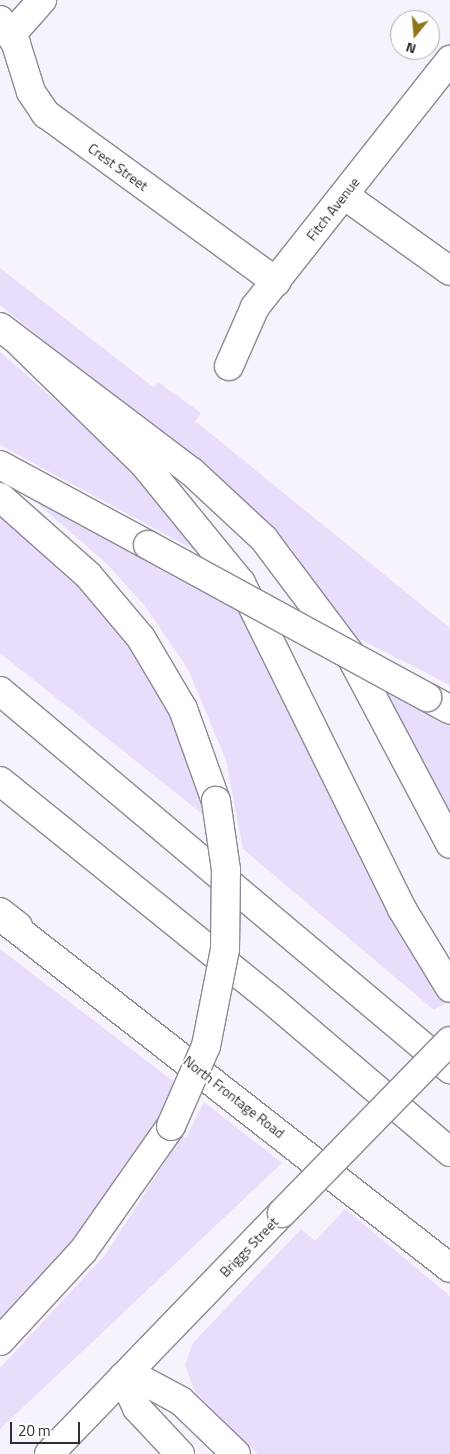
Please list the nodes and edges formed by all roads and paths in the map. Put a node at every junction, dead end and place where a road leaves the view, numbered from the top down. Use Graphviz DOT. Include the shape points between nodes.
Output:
graph roads {
  1 [pos="42,0"];
  2 [pos="5,27"];
  3 [pos="450,60"];
  4 [pos="344,194"];
  5 [pos="450,271"];
  6 [pos="276,282"];
  7 [pos="10,335"];
  8 [pos="229,366"];
  9 [pos="0,465"];
  10 [pos="0,497"];
  11 [pos="0,691"];
  12 [pos="438,703"];
  13 [pos="0,781"];
  14 [pos="450,844"];
  15 [pos="6,918"];
  16 [pos="450,988"];
  17 [pos="450,1041"];
  18 [pos="450,1069"];
  19 [pos="450,1152"];
  20 [pos="450,1268"];
  21 [pos="0,1341"];
  22 [pos="123,1377"];
  23 [pos="49,1454"];
  24 [pos="180,1454"];
  25 [pos="236,1454"];
  1 -- 2 [label="main road"];
  2 -- 6 [label="main road, Crest Street" via="31,92 46,114"];
  3 -- 4 [label="main road, Fitch Avenue"];
  4 -- 5 [label="main road"];
  4 -- 6 [label="main road, Fitch Avenue"];
  6 -- 8 [label="main road, Fitch Avenue" via="244,327"];
  7 -- 14 [label="main road" via="192,472 264,539 348,651"];
  7 -- 16 [label="main road" via="144,464 235,575 402,909"];
  9 -- 12 [label="main road, bridge"];
  10 -- 21 [label="main road, bridge" via="88,575 141,638 183,709 216,801 226,870 225,949 206,1046 171,1126 83,1251"];
  11 -- 18 [label="main road"];
  13 -- 19 [label="main road" via="275,1003"];
  15 -- 20 [label="main road, North Frontage Road"];
  17 -- 22 [label="main road, Briggs Street, bridge"];
  22 -- 23 [label="main road, Briggs Street"];
  22 -- 24 [label="main road" via="137,1408"];
  22 -- 25 [label="main road" via="142,1380 181,1401"];
}
